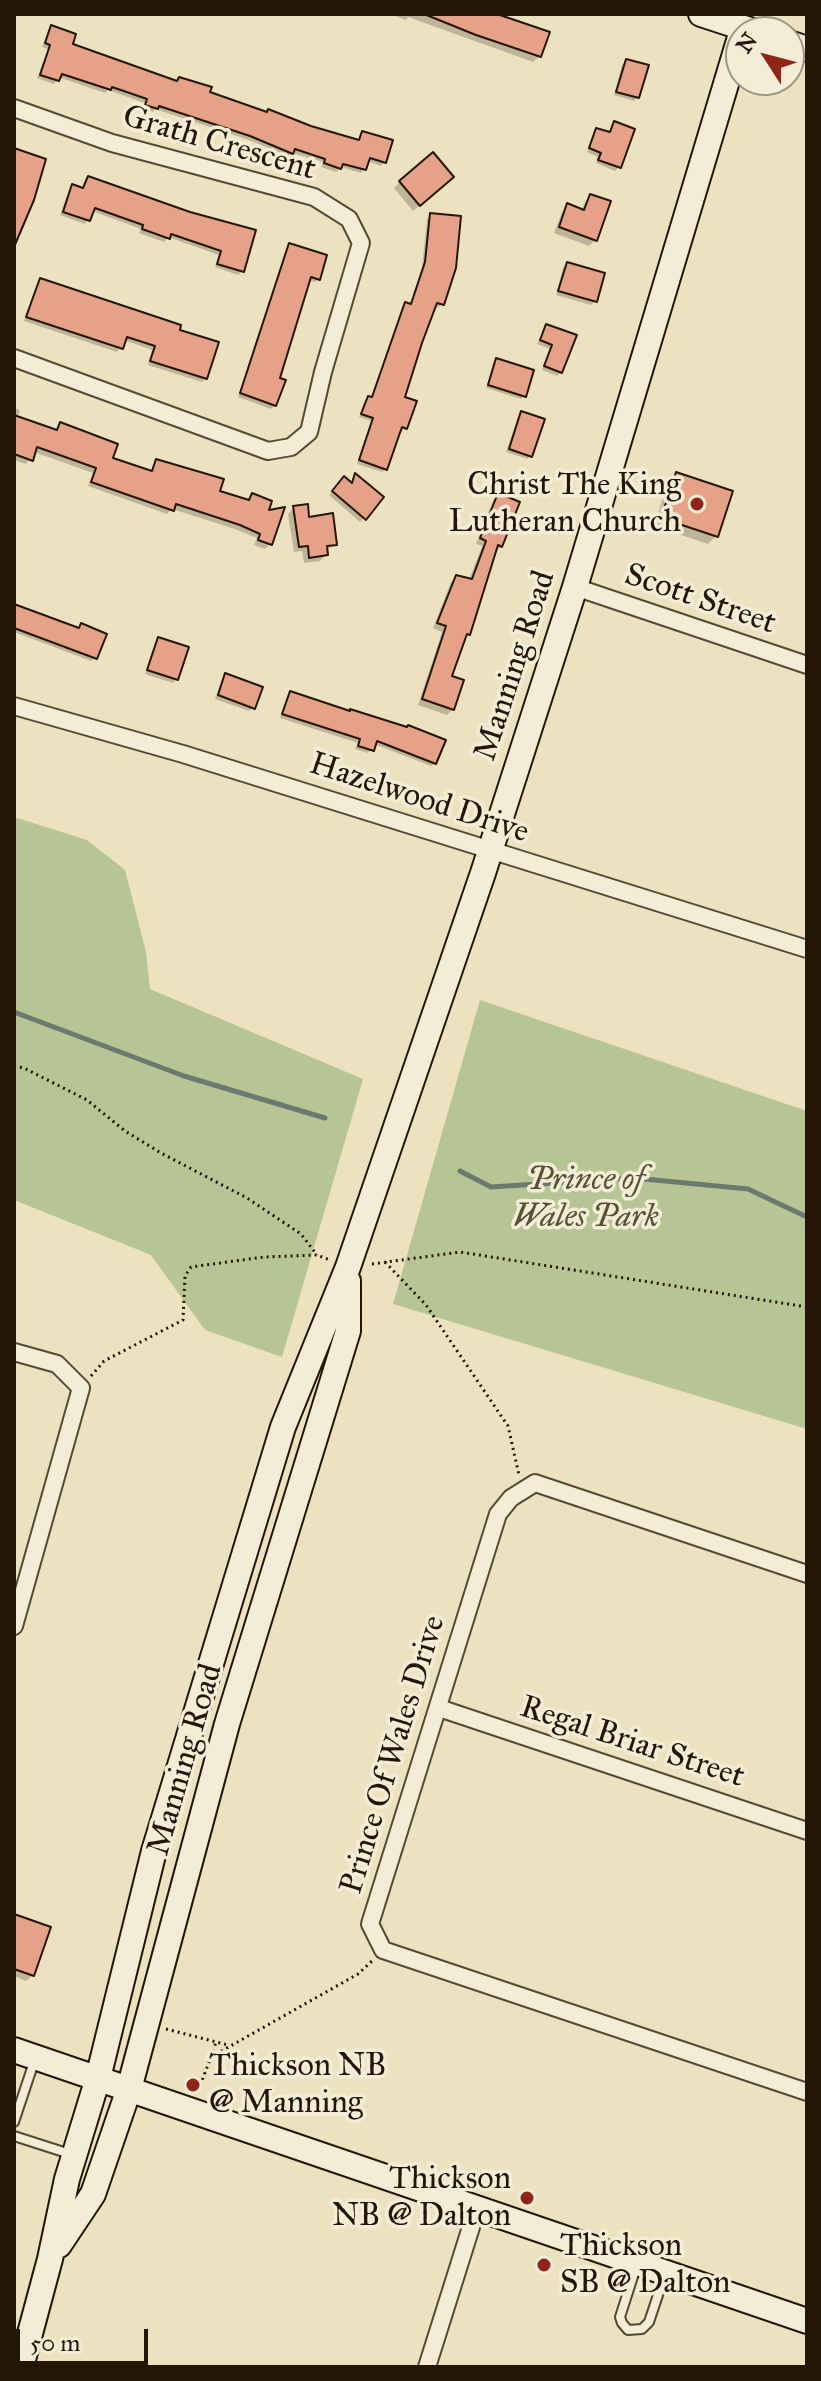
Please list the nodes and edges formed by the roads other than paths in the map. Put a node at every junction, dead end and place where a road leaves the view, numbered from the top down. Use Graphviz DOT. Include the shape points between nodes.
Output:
graph roads {
  1 [pos="701,14"];
  2 [pos="725,23"];
  3 [pos="725,96"];
  4 [pos="14,108"];
  5 [pos="14,358"];
  6 [pos="575,587"];
  7 [pos="807,665"];
  8 [pos="14,706"];
  9 [pos="490,851"];
  10 [pos="807,949"];
  11 [pos="348,1267"];
  12 [pos="14,1352"];
  13 [pos="807,1574"];
  14 [pos="14,1626"];
  15 [pos="439,1708"];
  16 [pos="807,1831"];
  17 [pos="25,2054"];
  18 [pos="98,2078"];
  19 [pos="129,2089"];
  20 [pos="807,2092"];
  21 [pos="14,2122"];
  22 [pos="14,2136"];
  23 [pos="74,2155"];
  24 [pos="477,2208"];
  25 [pos="50,2259"];
  26 [pos="637,2263"];
  27 [pos="665,2273"];
  28 [pos="807,2321"];
  29 [pos="21,2367"];
  30 [pos="427,2367"];
  1 -- 2 [label="main road"];
  3 -- 6 [label="main road, Manning Road"];
  4 -- 5 [label="street, Grath Crescent" via="112,143 314,197 349,219 361,243 309,432 291,447 268,451"];
  6 -- 7 [label="street, Scott Street"];
  6 -- 9 [label="main road, Manning Road"];
  8 -- 9 [label="street, Hazelwood Drive"];
  9 -- 10 [label="street, Hazelwood Drive"];
  9 -- 11 [label="main road, Manning Road"];
  11 -- 18 [label="main road, Manning Road" via="283,1427 154,1851"];
  11 -- 19 [label="main road, Manning Road" via="348,1331 227,1724"];
  12 -- 14 [label="street" via="57,1364 81,1388"];
  13 -- 15 [label="street, Prince Of Wales Drive" via="535,1483 498,1514"];
  15 -- 16 [label="street, Regal Briar Street"];
  15 -- 20 [label="street, Prince Of Wales Drive" via="370,1924 383,1950"];
  17 -- 18 [label="main road"];
  17 -- 21 [label="lane"];
  18 -- 19 [label="main road"];
  18 -- 23 [label="main road, Manning Road"];
  19 -- 24 [label="main road"];
  19 -- 25 [label="main road, Manning Road" via="93,2194"];
  22 -- 23 [label="lane"];
  23 -- 25 [label="main road, Manning Road"];
  24 -- 26 [label="main road"];
  24 -- 30 [label="street"];
  25 -- 29 [label="main road, Manning Road"];
  26 -- 27 [label="main road"];
  26 -- 27 [label="lane" via="620,2317 628,2330 642,2329 649,2322"];
  27 -- 28 [label="main road"];
}
